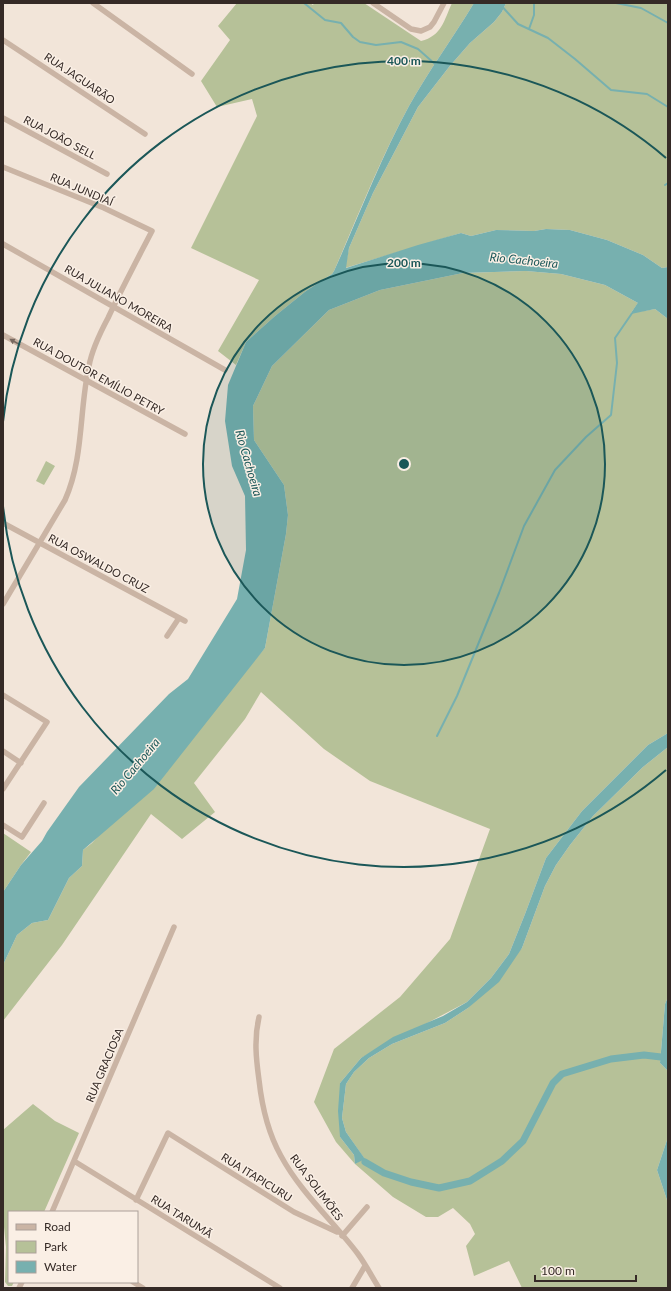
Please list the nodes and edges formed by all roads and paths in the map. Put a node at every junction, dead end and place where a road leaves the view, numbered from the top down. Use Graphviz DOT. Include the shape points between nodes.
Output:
graph roads {
  1 [pos="94,3"];
  2 [pos="373,3"];
  3 [pos="444,3"];
  4 [pos="3,40"];
  5 [pos="192,74"];
  6 [pos="3,118"];
  7 [pos="145,134"];
  8 [pos="3,167"];
  9 [pos="107,174"];
  10 [pos="3,244"];
  11 [pos="113,306"];
  12 [pos="3,335"];
  13 [pos="225,370"];
  14 [pos="86,381"];
  15 [pos="185,434"];
  16 [pos="3,523"];
  17 [pos="40,543"];
  18 [pos="3,604"];
  19 [pos="179,618"];
  20 [pos="185,622"];
  21 [pos="167,636"];
  22 [pos="3,695"];
  23 [pos="3,752"];
  24 [pos="21,763"];
  25 [pos="3,789"];
  26 [pos="44,803"];
  27 [pos="3,825"];
  28 [pos="174,927"];
  29 [pos="259,1017"];
  30 [pos="74,1161"];
  31 [pos="136,1200"];
  32 [pos="368,1207"];
  33 [pos="52,1211"];
  34 [pos="341,1234"];
  35 [pos="366,1266"];
  36 [pos="280,1288"];
  37 [pos="352,1288"];
  38 [pos="379,1288"];
  1 -- 5 [label="street"];
  2 -- 3 [label="street" via="415,31 426,30 434,22"];
  4 -- 7 [label="street, RUA JAGUARÃO"];
  6 -- 9 [label="street, RUA JOÃO SELL"];
  8 -- 11 [label="street, RUA JUNDIAÍ" via="104,208 152,231"];
  10 -- 11 [label="street, RUA JULIANO MOREIRA"];
  11 -- 13 [label="street, RUA JULIANO MOREIRA"];
  11 -- 14 [label="street" via="92,352"];
  14 -- 12 [label="street, RUA DOUTOR EMÍLIO PETRY, one-way"];
  14 -- 15 [label="street, RUA DOUTOR EMÍLIO PETRY"];
  14 -- 17 [label="street" via="73,480 65,500"];
  16 -- 17 [label="street, RUA OSWALDO CRUZ"];
  17 -- 18 [label="street"];
  17 -- 19 [label="street, RUA OSWALDO CRUZ"];
  19 -- 20 [label="street, RUA OSWALDO CRUZ"];
  19 -- 21 [label="street"];
  22 -- 24 [label="street" via="48,722"];
  23 -- 24 [label="street"];
  24 -- 25 [label="street"];
  26 -- 27 [label="street" via="22,838"];
  28 -- 30 [label="street, RUA GRACIOSA"];
  29 -- 34 [label="street, RUA SOLIMÕES" via="256,1056 263,1108 273,1139 293,1175"];
  30 -- 31 [label="street, RUA TARUMÃ"];
  30 -- 33 [label="street, RUA GRACIOSA"];
  31 -- 34 [label="street, RUA ITAPICURU" via="168,1133 294,1212"];
  31 -- 36 [label="street, RUA TARUMÃ"];
  32 -- 34 [label="street"];
  34 -- 35 [label="street, RUA SOLIMÕES"];
  35 -- 37 [label="street"];
  35 -- 38 [label="street, RUA SOLIMÕES"];
}
